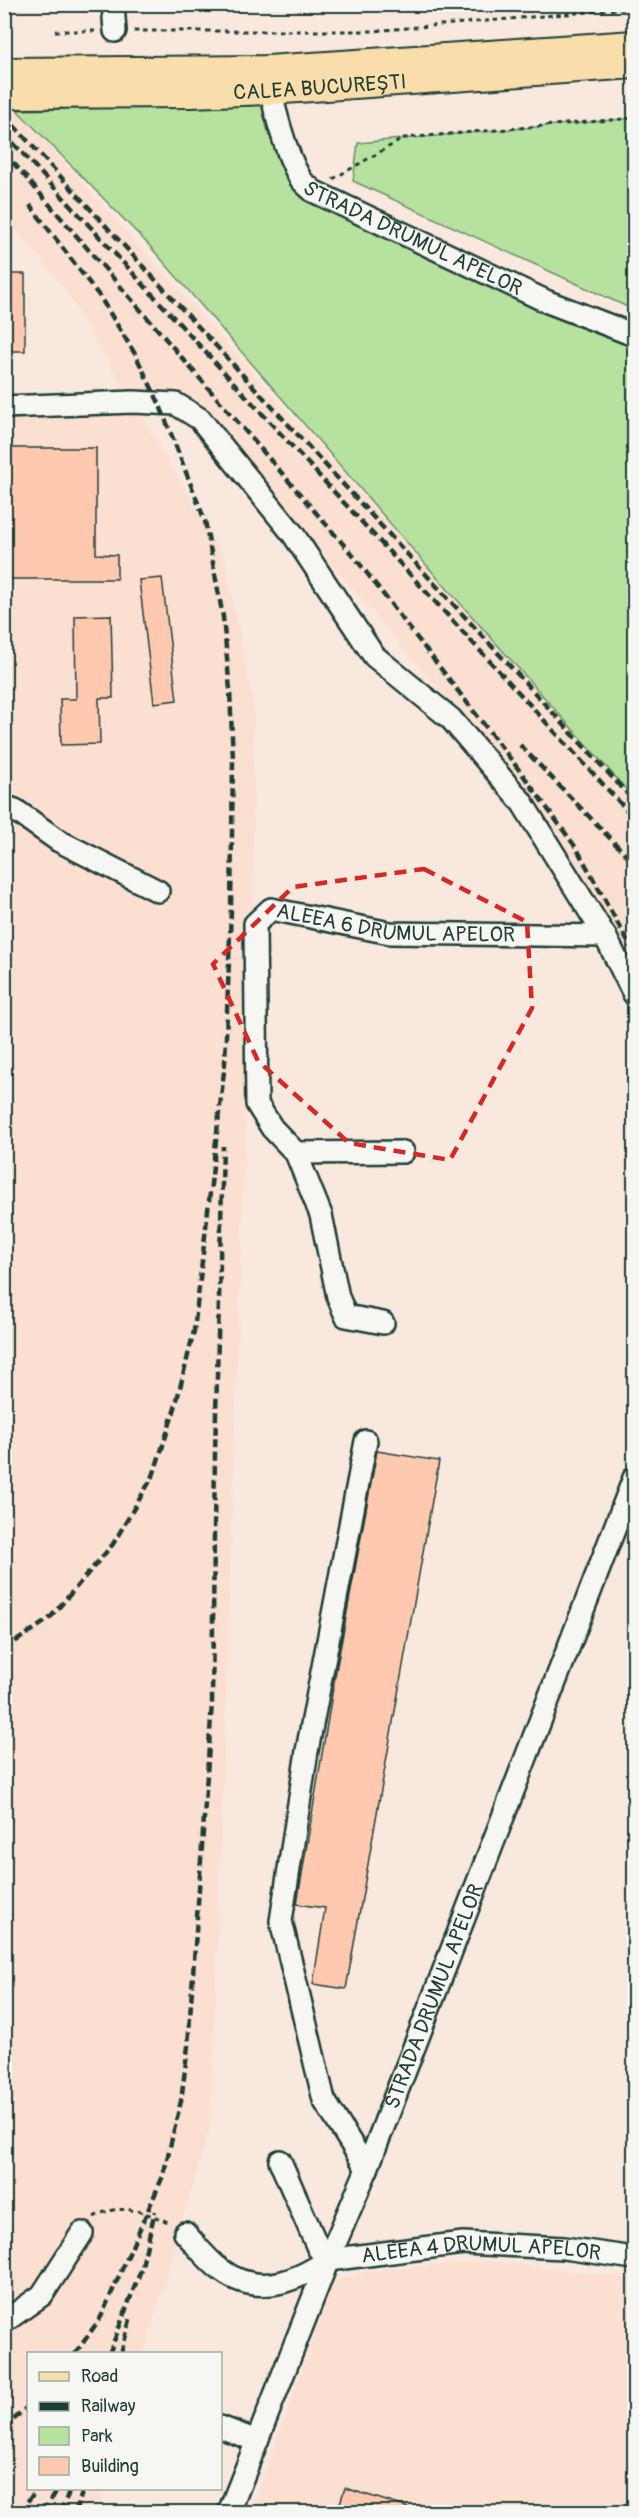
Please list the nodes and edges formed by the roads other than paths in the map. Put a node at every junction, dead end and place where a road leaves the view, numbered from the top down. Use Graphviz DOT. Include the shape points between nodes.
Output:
graph roads {
  1 [pos="113,4"];
  2 [pos="115,31"];
  3 [pos="634,44"];
  4 [pos="634,65"];
  5 [pos="8,78"];
  6 [pos="269,80"];
  7 [pos="634,335"];
  8 [pos="4,407"];
  9 [pos="4,806"];
  10 [pos="158,891"];
  11 [pos="605,936"];
  12 [pos="634,994"];
  13 [pos="403,1152"];
  14 [pos="296,1153"];
  15 [pos="383,1323"];
  16 [pos="366,1441"];
  17 [pos="634,1478"];
  18 [pos="280,2161"];
  19 [pos="367,2169"];
  20 [pos="82,2233"];
  21 [pos="185,2233"];
  22 [pos="634,2258"];
  23 [pos="328,2260"];
  24 [pos="4,2322"];
  25 [pos="222,2428"];
  26 [pos="257,2441"];
  27 [pos="229,2512"];
  1 -- 2 [label="street"];
  3 -- 6 [label="main road, CALEA BUCUREȘTI"];
  4 -- 6 [label="main road, CALEA BUCUREȘTI"];
  5 -- 6 [label="main road, CALEA BUCUREȘTI" via="190,94"];
  6 -- 7 [label="street, STRADA DRUMUL APELOR" via="281,130 300,179 313,191 548,302"];
  8 -- 11 [label="street" via="176,404 200,419 293,534 374,656 451,718 521,801"];
  9 -- 10 [label="street" via="59,841"];
  11 -- 12 [label="street"];
  11 -- 14 [label="street, ALEEA 6 DRUMUL APELOR" via="390,933 271,909 255,924 257,1104 272,1128"];
  13 -- 14 [label="street"];
  14 -- 15 [label="street, ALEEA 6 DRUMUL APELOR" via="321,1215 338,1298 346,1316"];
  16 -- 19 [label="street" via="307,1751 281,1921 324,2100"];
  17 -- 19 [label="street, STRADA DRUMUL APELOR"];
  18 -- 23 [label="street" via="318,2248"];
  19 -- 23 [label="street, STRADA DRUMUL APELOR"];
  20 -- 24 [label="street" via="42,2295"];
  21 -- 23 [label="street" via="222,2271 257,2284 304,2276"];
  22 -- 23 [label="street, ALEEA 4 DRUMUL APELOR" via="564,2248 463,2243"];
  23 -- 26 [label="street, STRADA DRUMUL APELOR"];
  25 -- 26 [label="street"];
  26 -- 27 [label="street, STRADA DRUMUL APELOR"];
}
